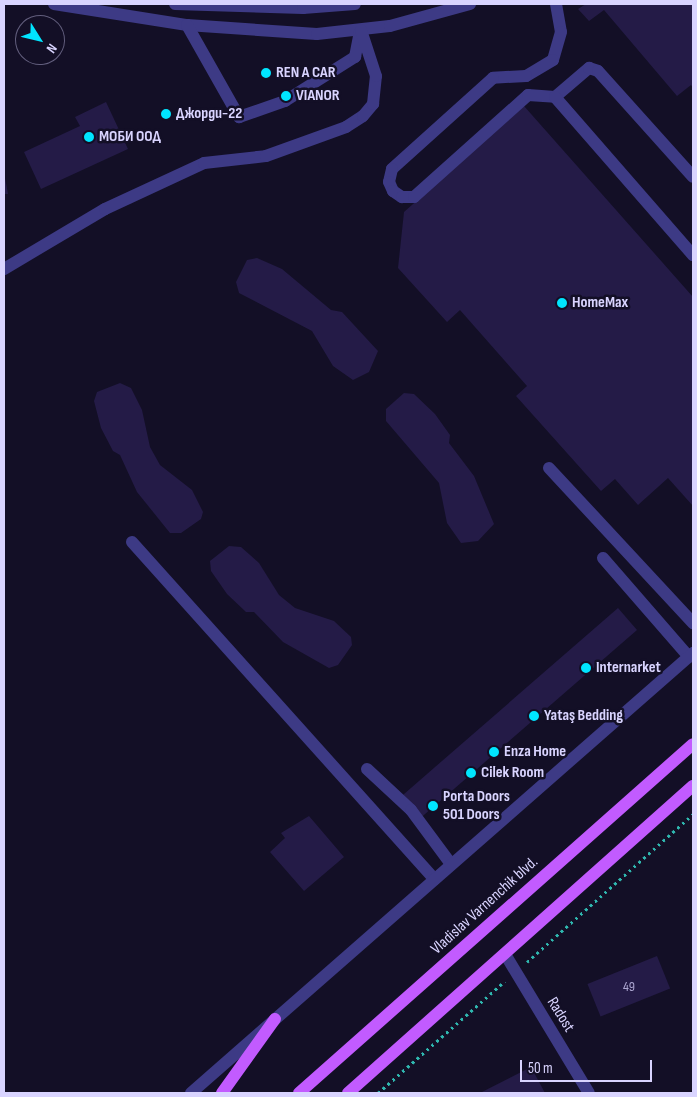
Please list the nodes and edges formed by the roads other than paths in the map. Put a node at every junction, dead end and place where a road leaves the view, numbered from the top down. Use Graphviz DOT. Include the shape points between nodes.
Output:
graph roads {
  1 [pos="54,4"];
  2 [pos="174,4"];
  3 [pos="355,4"];
  4 [pos="470,4"];
  5 [pos="545,4"];
  6 [pos="556,4"];
  7 [pos="187,25"];
  8 [pos="361,30"];
  9 [pos="561,32"];
  10 [pos="554,97"];
  11 [pos="693,177"];
  12 [pos="693,255"];
  13 [pos="4,269"];
  14 [pos="549,468"];
  15 [pos="132,542"];
  16 [pos="603,558"];
  17 [pos="693,623"];
  18 [pos="691,655"];
  19 [pos="693,744"];
  20 [pos="367,769"];
  21 [pos="693,786"];
  22 [pos="451,864"];
  23 [pos="434,879"];
  24 [pos="505,954"];
  25 [pos="275,1018"];
  26 [pos="191,1093"];
  27 [pos="222,1093"];
  28 [pos="299,1093"];
  29 [pos="348,1093"];
  30 [pos="589,1093"];
  1 -- 7 [label="street"];
  2 -- 3 [label="street" via="303,8"];
  4 -- 8 [label="street"];
  5 -- 9 [label="street"];
  6 -- 9 [label="street"];
  7 -- 8 [label="street" via="308,33"];
  7 -- 8 [label="street" via="239,117 285,101 355,57"];
  8 -- 13 [label="street" via="376,76 373,104 363,116 346,127 266,156 204,163 105,209"];
  9 -- 10 [label="street" via="556,54 548,66 526,76 493,78 392,169 390,186 402,197 414,196 528,95"];
  10 -- 11 [label="street" via="589,68 598,71"];
  10 -- 12 [label="street"];
  14 -- 17 [label="street"];
  15 -- 23 [label="street"];
  16 -- 18 [label="street"];
  18 -- 22 [label="street"];
  19 -- 28 [label="main road, Vladislav Varnenchik blvd."];
  20 -- 22 [label="street" via="411,810"];
  21 -- 24 [label="main road"];
  22 -- 23 [label="street"];
  23 -- 25 [label="street"];
  24 -- 29 [label="main road"];
  24 -- 30 [label="street, Radost"];
  25 -- 26 [label="street"];
  25 -- 27 [label="main road"];
}
